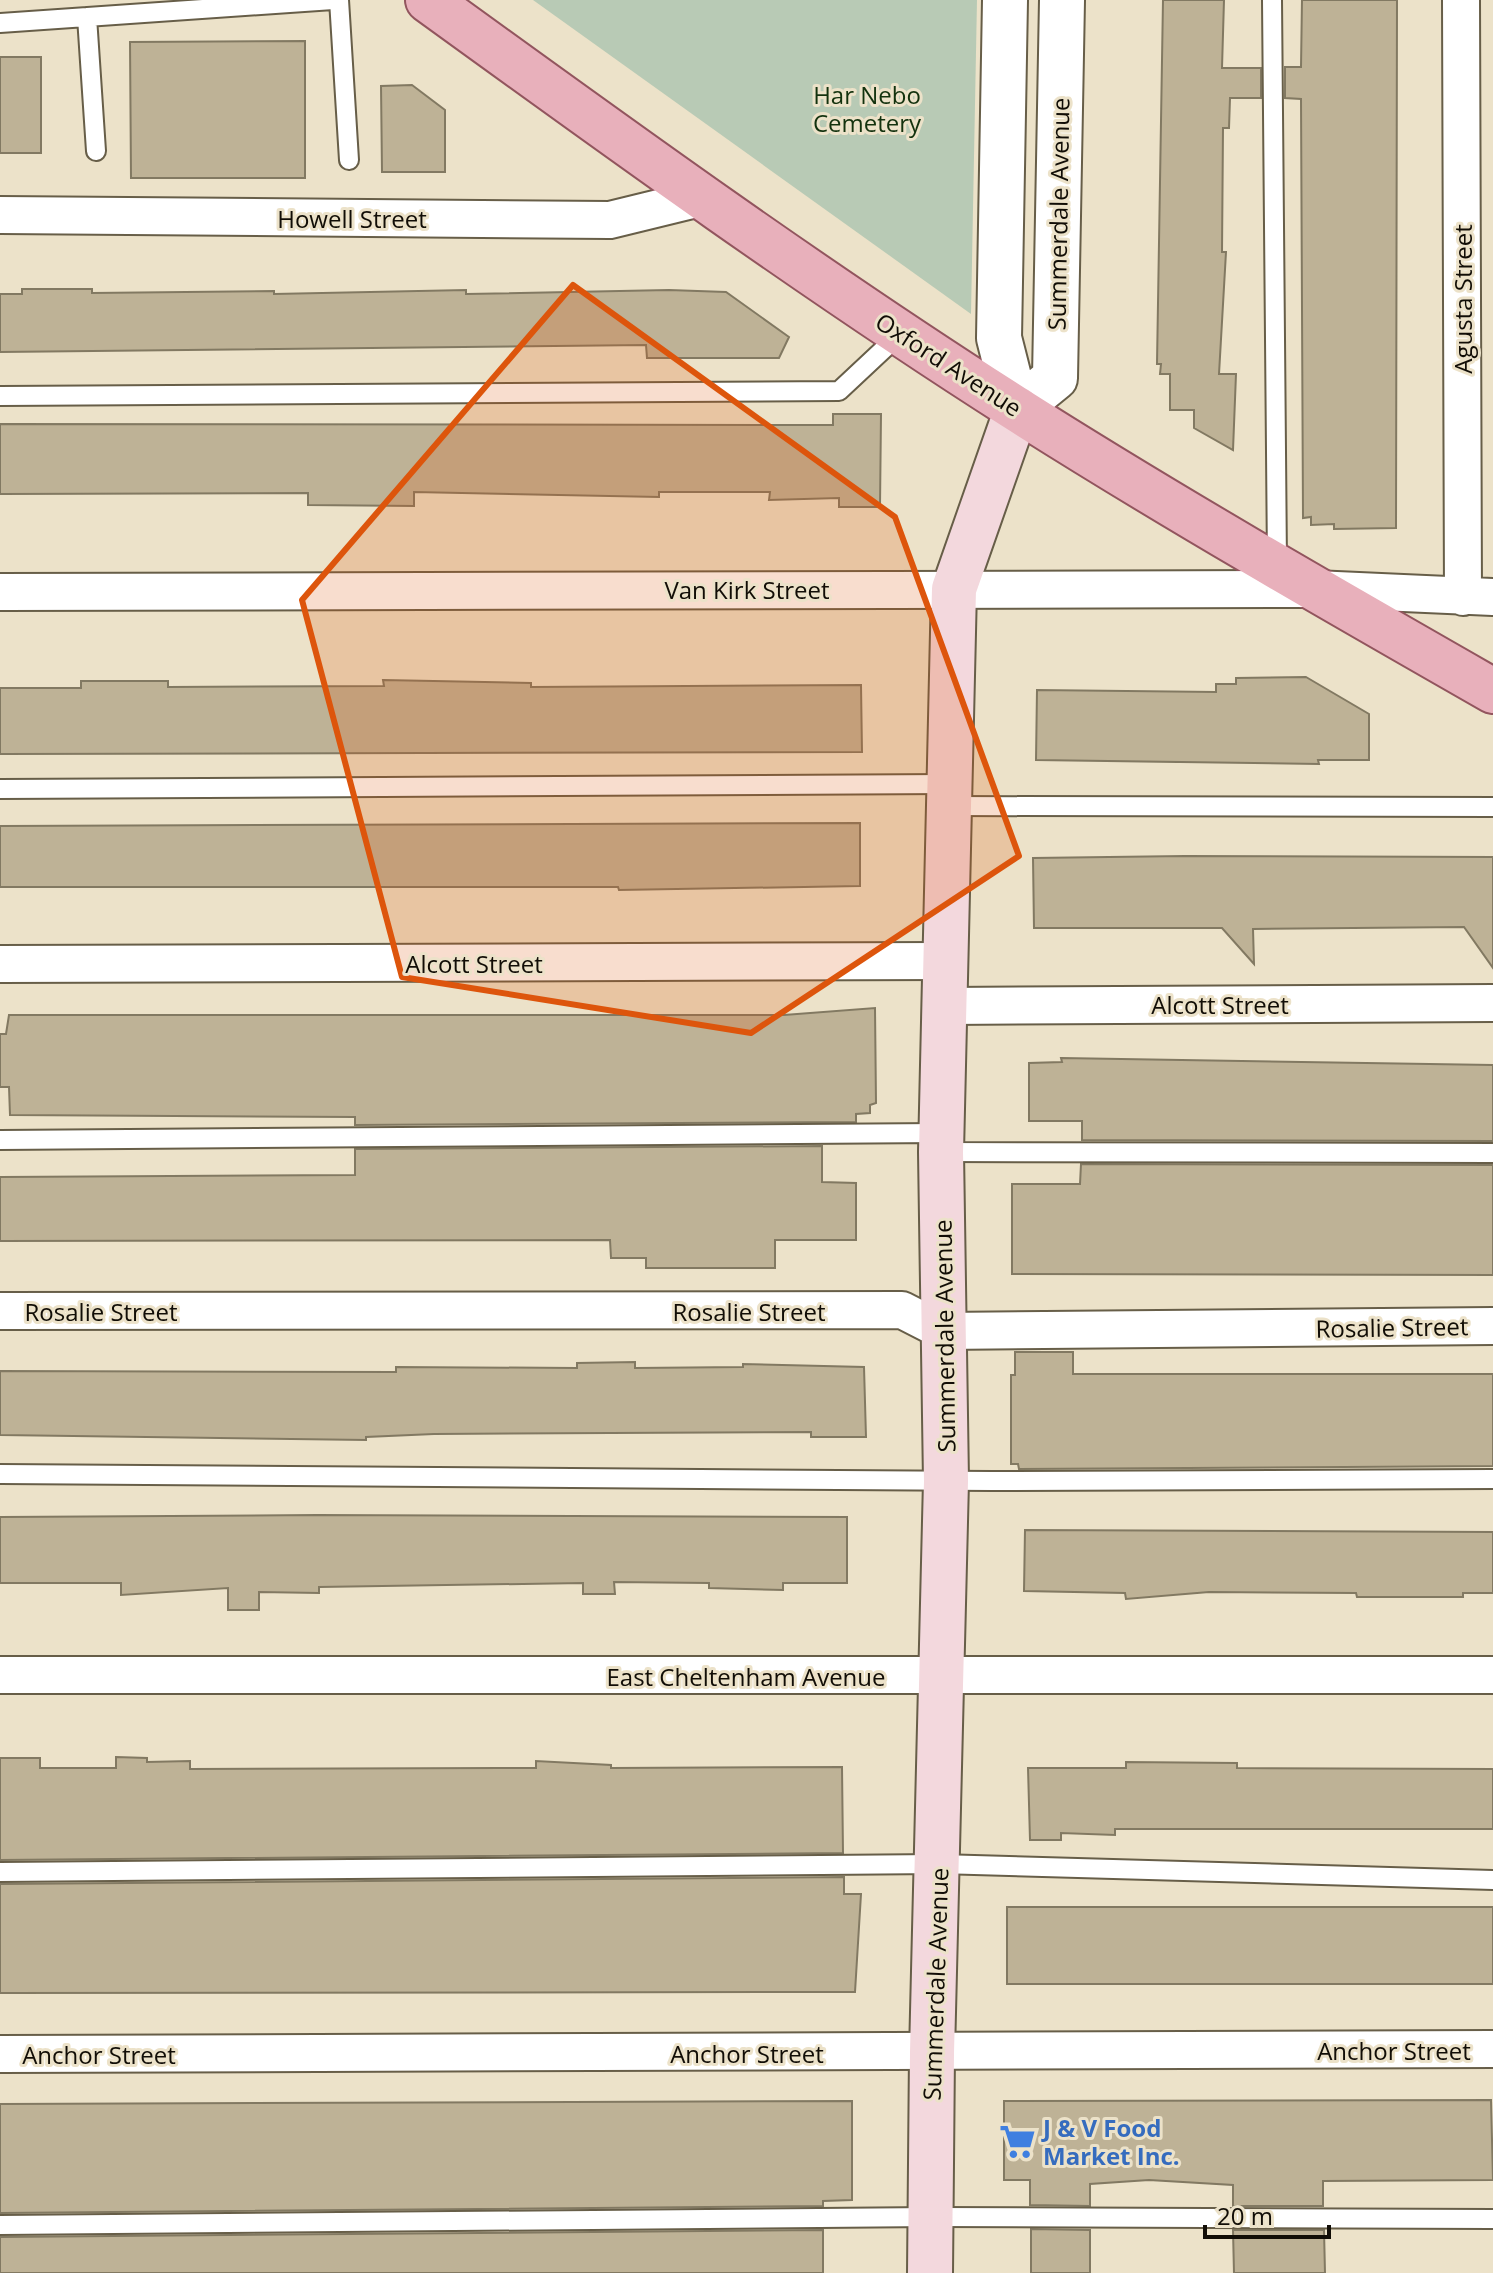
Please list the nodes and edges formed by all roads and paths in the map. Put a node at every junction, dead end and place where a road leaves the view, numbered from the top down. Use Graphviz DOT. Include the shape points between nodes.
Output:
graph roads {
  1 [pos="336,0"];
  2 [pos="428,0"];
  3 [pos="1005,0"];
  4 [pos="1062,0"];
  5 [pos="1272,0"];
  6 [pos="1461,0"];
  7 [pos="87,17"];
  8 [pos="0,23"];
  9 [pos="96,151"];
  10 [pos="349,160"];
  11 [pos="700,198"];
  12 [pos="0,215"];
  13 [pos="901,333"];
  14 [pos="0,396"];
  15 [pos="1017,409"];
  16 [pos="1277,567"];
  17 [pos="954,589"];
  18 [pos="1314,589"];
  19 [pos="0,592"];
  20 [pos="1478,597"];
  21 [pos="1493,691"];
  22 [pos="0,789"];
  23 [pos="950,795"];
  24 [pos="1493,807"];
  25 [pos="947,961"];
  26 [pos="0,964"];
  27 [pos="1493,1003"];
  28 [pos="947,1006"];
  29 [pos="0,1140"];
  30 [pos="942,1143"];
  31 [pos="1493,1153"];
  32 [pos="0,1311"];
  33 [pos="1493,1326"];
  34 [pos="943,1331"];
  35 [pos="0,1474"];
  36 [pos="1493,1479"];
  37 [pos="946,1481"];
  38 [pos="0,1675"];
  39 [pos="1493,1675"];
  40 [pos="943,1676"];
  41 [pos="939,1864"];
  42 [pos="0,1872"];
  43 [pos="1493,1880"];
  44 [pos="1493,2049"];
  45 [pos="932,2053"];
  46 [pos="0,2054"];
  47 [pos="932,2217"];
  48 [pos="1493,2219"];
  49 [pos="0,2225"];
  50 [pos="930,2273"];
  1 -- 7 [label="lane"];
  1 -- 10 [label="lane"];
  2 -- 11 [label="main road, Oxford Avenue"];
  3 -- 15 [label="street" via="999,338"];
  4 -- 15 [label="street, Summerdale Avenue" via="1055,378"];
  5 -- 16 [label="lane"];
  6 -- 20 [label="street, Agusta Street"];
  7 -- 8 [label="lane"];
  7 -- 9 [label="lane"];
  11 -- 12 [label="street, Howell Street" via="610,220"];
  11 -- 13 [label="main road, Oxford Avenue"];
  13 -- 14 [label="lane" via="839,391"];
  13 -- 15 [label="main road, Oxford Avenue"];
  15 -- 16 [label="main road, Oxford Avenue"];
  15 -- 17 [label="main road, Summerdale Avenue"];
  16 -- 18 [label="main road, Oxford Avenue"];
  17 -- 18 [label="street, Van Kirk Street"];
  17 -- 19 [label="street, Van Kirk Street"];
  17 -- 23 [label="main road, Summerdale Avenue"];
  18 -- 20 [label="street, Van Kirk Street"];
  18 -- 21 [label="main road, Oxford Avenue"];
  22 -- 23 [label="lane"];
  23 -- 24 [label="lane"];
  23 -- 25 [label="main road, Summerdale Avenue"];
  25 -- 26 [label="street, Alcott Street"];
  25 -- 28 [label="main road, Summerdale Avenue"];
  27 -- 28 [label="street, Alcott Street"];
  28 -- 30 [label="main road, Summerdale Avenue"];
  29 -- 30 [label="lane"];
  30 -- 31 [label="lane"];
  30 -- 34 [label="main road, Summerdale Avenue"];
  32 -- 34 [label="street, Rosalie Street" via="902,1310"];
  33 -- 34 [label="street, Rosalie Street"];
  34 -- 37 [label="main road, Summerdale Avenue"];
  35 -- 37 [label="lane"];
  36 -- 37 [label="lane"];
  37 -- 40 [label="main road, Summerdale Avenue"];
  38 -- 40 [label="street, East Cheltenham Avenue"];
  39 -- 40 [label="street, East Cheltenham Avenue"];
  40 -- 41 [label="main road, Summerdale Avenue"];
  41 -- 42 [label="lane"];
  41 -- 43 [label="lane"];
  41 -- 45 [label="main road, Summerdale Avenue"];
  44 -- 45 [label="street, Anchor Street"];
  45 -- 46 [label="street, Anchor Street"];
  45 -- 47 [label="main road, Summerdale Avenue"];
  47 -- 48 [label="lane"];
  47 -- 49 [label="lane"];
  47 -- 50 [label="main road, Summerdale Avenue"];
}
